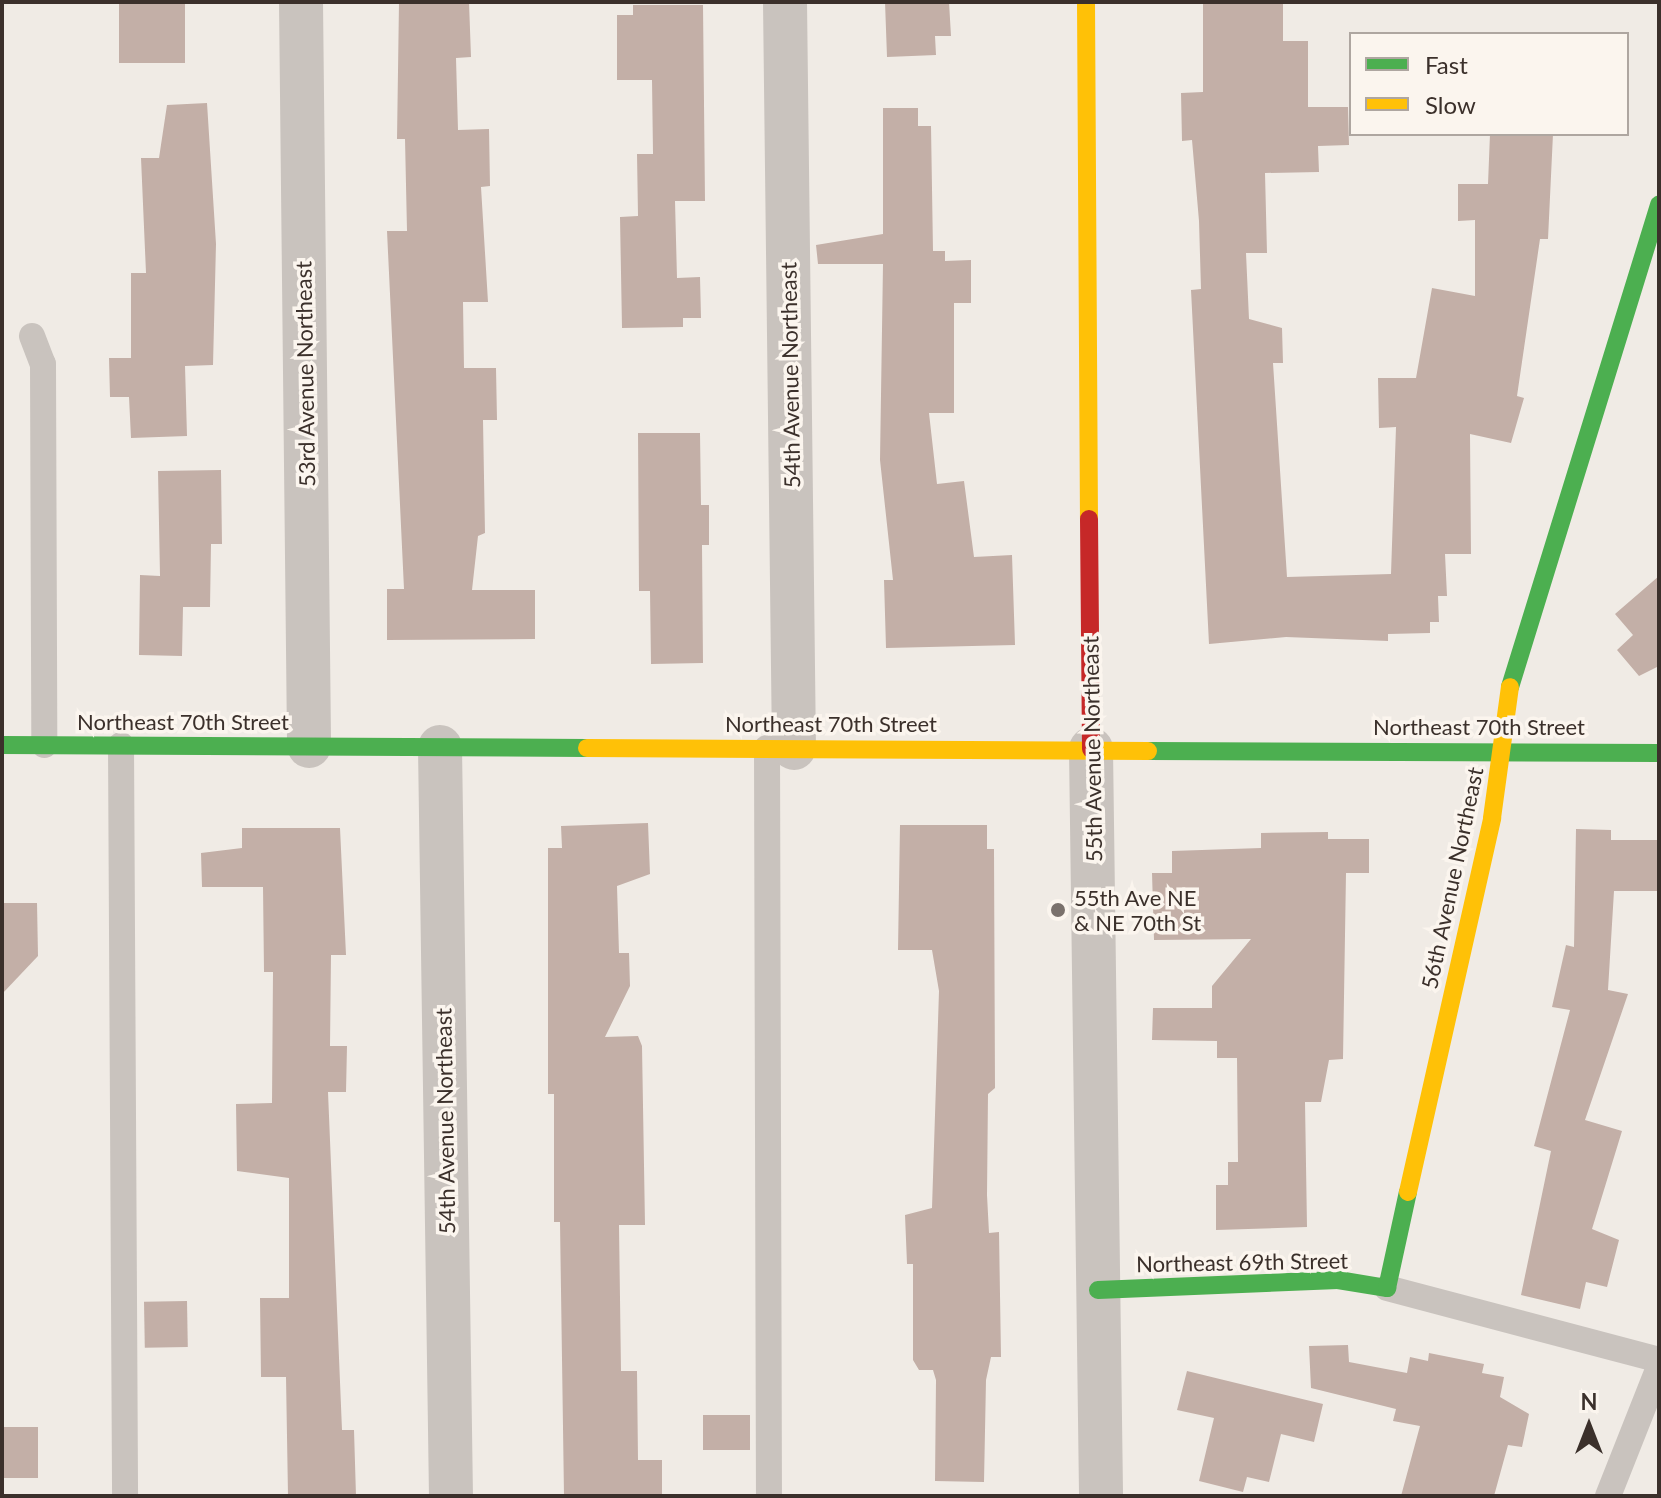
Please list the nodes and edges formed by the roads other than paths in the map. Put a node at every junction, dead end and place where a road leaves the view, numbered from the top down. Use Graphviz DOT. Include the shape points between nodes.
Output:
graph roads {
  1 [pos="301,2"];
  2 [pos="785,2"];
  3 [pos="1086,2"];
  4 [pos="1659,205"];
  5 [pos="32,336"];
  6 [pos="2,745"];
  7 [pos="44,745"];
  8 [pos="121,745"];
  9 [pos="309,746"];
  10 [pos="440,747"];
  11 [pos="780,748"];
  12 [pos="1091,749"];
  13 [pos="1501,751"];
  14 [pos="1659,753"];
  15 [pos="1387,1288"];
  16 [pos="1098,1290"];
  17 [pos="1659,1360"];
  18 [pos="1659,1367"];
  19 [pos="125,1496"];
  20 [pos="451,1496"];
  21 [pos="769,1496"];
  22 [pos="1101,1496"];
  23 [pos="1608,1496"];
  1 -- 9 [label="street, 53rd Avenue Northeast"];
  2 -- 11 [label="street, 54th Avenue Northeast"];
  3 -- 12 [label="street, 55th Avenue Northeast"];
  4 -- 13 [label="street, 56th Avenue Northeast" via="1527,625"];
  5 -- 7 [label="lane" via="43,364"];
  6 -- 7 [label="street, Northeast 70th Street"];
  7 -- 8 [label="street, Northeast 70th Street"];
  8 -- 9 [label="street, Northeast 70th Street"];
  8 -- 19 [label="lane"];
  9 -- 10 [label="street, Northeast 70th Street"];
  10 -- 11 [label="street, Northeast 70th Street"];
  10 -- 20 [label="street, 54th Avenue Northeast"];
  11 -- 12 [label="street, Northeast 70th Street"];
  11 -- 21 [label="lane"];
  12 -- 13 [label="street, Northeast 70th Street"];
  12 -- 16 [label="street, 55th Avenue Northeast"];
  13 -- 14 [label="street, Northeast 70th Street"];
  13 -- 15 [label="street, 56th Avenue Northeast"];
  15 -- 16 [label="street, Northeast 69th Street" via="1338,1280"];
  15 -- 17 [label="lane"];
  16 -- 22 [label="street, 55th Avenue Northeast"];
  18 -- 23 [label="lane"];
}
